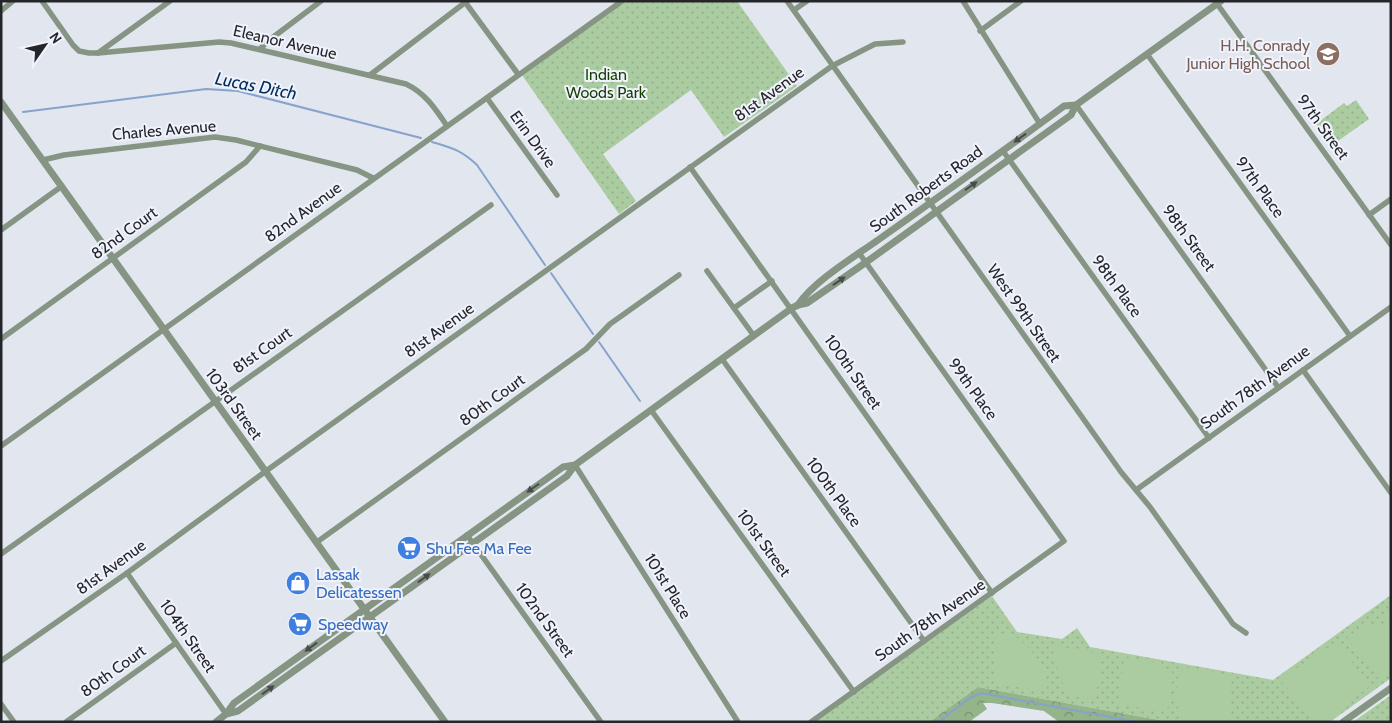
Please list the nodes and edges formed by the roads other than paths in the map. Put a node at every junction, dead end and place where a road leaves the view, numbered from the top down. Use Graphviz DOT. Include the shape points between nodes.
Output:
graph roads {
  1 [pos="13,1"];
  2 [pos="42,1"];
  3 [pos="170,1"];
  4 [pos="322,1"];
  5 [pos="622,1"];
  6 [pos="787,1"];
  7 [pos="807,1"];
  8 [pos="962,1"];
  9 [pos="1021,1"];
  10 [pos="466,2"];
  11 [pos="1218,2"];
  12 [pos="794,10"];
  13 [pos="1,11"];
  14 [pos="980,31"];
  15 [pos="903,42"];
  16 [pos="260,49"];
  17 [pos="98,53"];
  18 [pos="1147,54"];
  19 [pos="832,66"];
  20 [pos="518,74"];
  21 [pos="370,75"];
  22 [pos="487,98"];
  23 [pos="1,102"];
  24 [pos="1076,105"];
  25 [pos="1040,124"];
  26 [pos="447,126"];
  27 [pos="260,146"];
  28 [pos="1003,151"];
  29 [pos="1009,159"];
  30 [pos="43,160"];
  31 [pos="690,167"];
  32 [pos="373,178"];
  33 [pos="62,186"];
  34 [pos="557,196"];
  35 [pos="1391,199"];
  36 [pos="930,202"];
  37 [pos="491,205"];
  38 [pos="936,211"];
  39 [pos="1369,214"];
  40 [pos="1,230"];
  41 [pos="1391,245"];
  42 [pos="859,254"];
  43 [pos="113,258"];
  44 [pos="865,263"];
  45 [pos="708,271"];
  46 [pos="679,275"];
  47 [pos="772,281"];
  48 [pos="795,306"];
  49 [pos="1391,307"];
  50 [pos="734,308"];
  51 [pos="165,330"];
  52 [pos="754,336"];
  53 [pos="1350,336"];
  54 [pos="1,339"];
  55 [pos="722,360"];
  56 [pos="1303,370"];
  57 [pos="1278,387"];
  58 [pos="215,401"];
  59 [pos="651,410"];
  60 [pos="1209,438"];
  61 [pos="1,446"];
  62 [pos="575,465"];
  63 [pos="266,471"];
  64 [pos="1136,490"];
  65 [pos="1391,493"];
  66 [pos="467,535"];
  67 [pos="1064,541"];
  68 [pos="317,542"];
  69 [pos="473,543"];
  70 [pos="1,554"];
  71 [pos="127,573"];
  72 [pos="992,593"];
  73 [pos="364,608"];
  74 [pos="370,617"];
  75 [pos="1246,633"];
  76 [pos="924,641"];
  77 [pos="176,643"];
  78 [pos="1,661"];
  79 [pos="1391,688"];
  80 [pos="854,692"];
  81 [pos="1,704"];
  82 [pos="226,714"];
  83 [pos="14,722"];
  84 [pos="66,722"];
  85 [pos="216,722"];
  86 [pos="445,722"];
  87 [pos="601,722"];
  88 [pos="738,722"];
  89 [pos="810,722"];
  90 [pos="1343,722"];
  1 -- 13 [label="street"];
  2 -- 17 [label="street, Eleanor Avenue" via="72,45 79,51"];
  3 -- 17 [label="street"];
  4 -- 16 [label="street"];
  5 -- 20 [label="street, 82nd Avenue"];
  6 -- 12 [label="street, West 99th Street"];
  7 -- 12 [label="street"];
  8 -- 14 [label="street"];
  9 -- 14 [label="street"];
  10 -- 20 [label="street"];
  10 -- 21 [label="street"];
  11 -- 18 [label="street, South Roberts Road"];
  11 -- 39 [label="street, 97th Street"];
  12 -- 19 [label="street, West 99th Street"];
  14 -- 25 [label="street"];
  15 -- 19 [label="street, 81st Avenue" via="876,44"];
  16 -- 17 [label="street, Eleanor Avenue" via="219,42"];
  16 -- 21 [label="street, Eleanor Avenue"];
  18 -- 24 [label="street, South Roberts Road"];
  18 -- 53 [label="street, 97th Place"];
  19 -- 31 [label="street, 81st Avenue"];
  19 -- 36 [label="street, West 99th Street"];
  20 -- 22 [label="street, 82nd Avenue"];
  21 -- 26 [label="street, Eleanor Avenue" via="417,89"];
  22 -- 26 [label="street, 82nd Avenue"];
  22 -- 34 [label="street, Erin Drive"];
  23 -- 30 [label="street, 103rd Street"];
  24 -- 25 [label="street, South Roberts Road" via="1064,106"];
  24 -- 29 [label="street, South Roberts Road" via="1071,115"];
  24 -- 57 [label="street, 98th Street"];
  25 -- 28 [label="street, South Roberts Road, one-way"];
  26 -- 32 [label="street, 82nd Avenue"];
  27 -- 30 [label="street, Charles Avenue" via="204,137"];
  27 -- 32 [label="street, Charles Avenue" via="357,170"];
  27 -- 43 [label="street, 82nd Court" via="246,162"];
  28 -- 29 [label="street, 98th Place"];
  28 -- 36 [label="street, South Roberts Road"];
  38 -- 29 [label="street, South Roberts Road, one-way"];
  29 -- 60 [label="street, 98th Place"];
  30 -- 33 [label="street, 103rd Street"];
  31 -- 47 [label="street, 100th Street"];
  31 -- 63 [label="street, 81st Avenue"];
  32 -- 51 [label="street, 82nd Avenue"];
  33 -- 40 [label="street"];
  33 -- 43 [label="street, 103rd Street"];
  35 -- 39 [label="street"];
  36 -- 38 [label="street, West 99th Street"];
  36 -- 42 [label="street, South Roberts Road"];
  37 -- 58 [label="street, 81st Court"];
  38 -- 44 [label="street, South Roberts Road"];
  38 -- 64 [label="street, West 99th Street"];
  39 -- 41 [label="street, 97th Street"];
  42 -- 44 [label="street, 99th Place"];
  42 -- 48 [label="street, South Roberts Road"];
  43 -- 51 [label="street, 103rd Street"];
  43 -- 54 [label="street, 82nd Court"];
  48 -- 44 [label="street, South Roberts Road, one-way" via="807,303"];
  44 -- 67 [label="street, 99th Place"];
  45 -- 50 [label="street"];
  46 -- 68 [label="street, 80th Court" via="610,324 586,349"];
  47 -- 48 [label="street, 100th Street"];
  47 -- 50 [label="street"];
  48 -- 52 [label="street, South Roberts Road"];
  48 -- 72 [label="street, 100th Street"];
  49 -- 53 [label="street, South 78th Avenue"];
  50 -- 52 [label="street"];
  51 -- 58 [label="street, 103rd Street"];
  51 -- 61 [label="street, 82nd Avenue"];
  52 -- 55 [label="street, South Roberts Road"];
  53 -- 56 [label="street, South 78th Avenue"];
  55 -- 59 [label="street, South Roberts Road"];
  55 -- 76 [label="street, 100th Place"];
  56 -- 57 [label="street, South 78th Avenue"];
  56 -- 65 [label="street"];
  57 -- 60 [label="street, South 78th Avenue"];
  58 -- 63 [label="street, 103rd Street"];
  58 -- 70 [label="street, 81st Court"];
  59 -- 62 [label="street, South Roberts Road"];
  59 -- 80 [label="street, 101st Street"];
  60 -- 64 [label="street, South 78th Avenue"];
  62 -- 66 [label="street, South Roberts Road, one-way" via="563,467"];
  62 -- 69 [label="street, South Roberts Road" via="567,476"];
  62 -- 88 [label="street, 101st Place"];
  63 -- 68 [label="street, 103rd Street"];
  63 -- 71 [label="street, 81st Avenue"];
  64 -- 75 [label="street, West 99th Street" via="1233,624"];
  66 -- 69 [label="street, 102nd Street"];
  66 -- 73 [label="street, South Roberts Road"];
  67 -- 72 [label="street, South 78th Avenue"];
  68 -- 73 [label="street, 103rd Street"];
  74 -- 69 [label="street, South Roberts Road, one-way"];
  69 -- 87 [label="street, 102nd Street"];
  71 -- 77 [label="street, 104th Street"];
  71 -- 78 [label="street, 81st Avenue"];
  72 -- 76 [label="street, South 78th Avenue"];
  73 -- 74 [label="street, 103rd Street"];
  73 -- 82 [label="street, South Roberts Road, one-way" via="234,703"];
  82 -- 74 [label="street, South Roberts Road, one-way" via="238,711"];
  74 -- 86 [label="street, 103rd Street"];
  76 -- 80 [label="street, South 78th Avenue"];
  77 -- 82 [label="street, 104th Street"];
  77 -- 84 [label="street, 80th Court"];
  79 -- 90 [label="street"];
  80 -- 89 [label="street, South 78th Avenue"];
  81 -- 83 [label="street"];
  82 -- 85 [label="street, South Roberts Road"];
}
